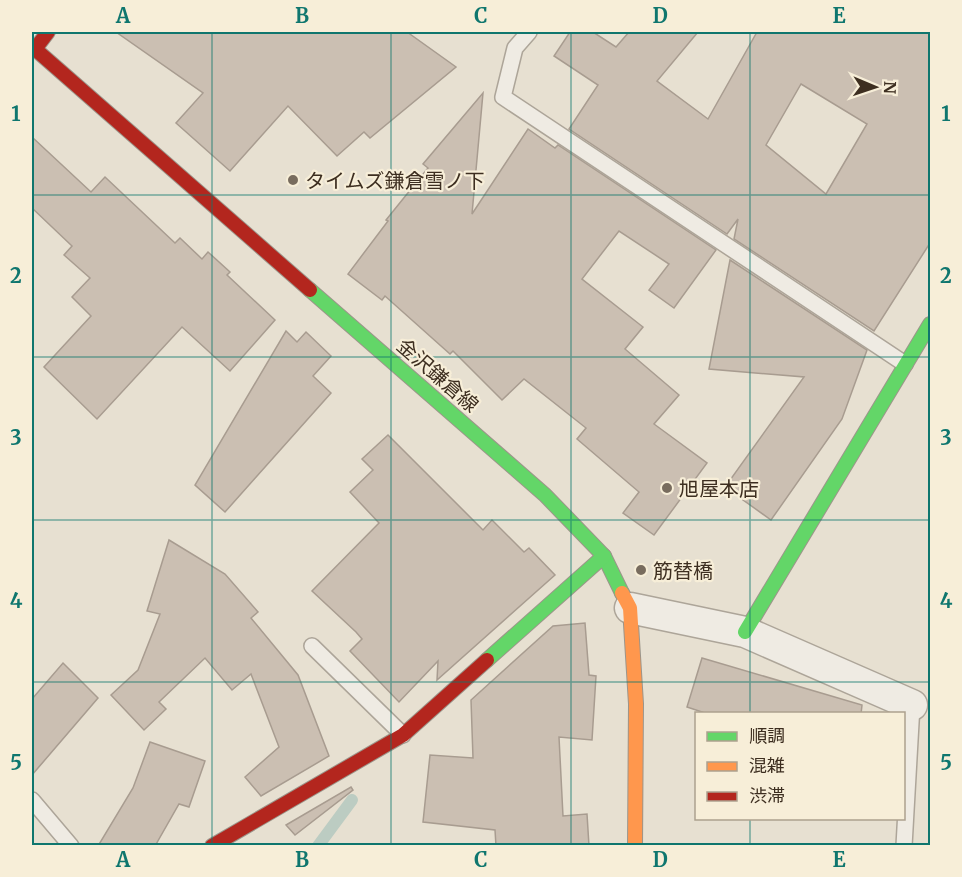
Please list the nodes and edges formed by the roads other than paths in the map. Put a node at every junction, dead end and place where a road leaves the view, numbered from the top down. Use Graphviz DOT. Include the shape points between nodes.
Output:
graph roads {
  1 [pos="48,32"];
  2 [pos="529,32"];
  3 [pos="33,48"];
  4 [pos="930,324"];
  5 [pos="905,364"];
  6 [pos="604,556"];
  7 [pos="630,608"];
  8 [pos="745,632"];
  9 [pos="312,646"];
  10 [pos="912,705"];
  11 [pos="404,735"];
  12 [pos="32,800"];
  13 [pos="71,846"];
  14 [pos="212,846"];
  15 [pos="635,846"];
  16 [pos="904,846"];
  1 -- 3 [label="main road, 金沢鎌倉線"];
  2 -- 5 [label="lane" via="515,48 503,97"];
  3 -- 6 [label="main road, 金沢鎌倉線" via="544,495"];
  4 -- 5 [label="main road"];
  5 -- 8 [label="main road"];
  6 -- 7 [label="main road, 金沢鎌倉線"];
  6 -- 11 [label="main road"];
  7 -- 8 [label="street"];
  7 -- 15 [label="main road, 金沢鎌倉線" via="636,704"];
  8 -- 10 [label="street"];
  9 -- 11 [label="lane"];
  10 -- 16 [label="lane"];
  11 -- 14 [label="main road"];
  12 -- 13 [label="lane"];
}
